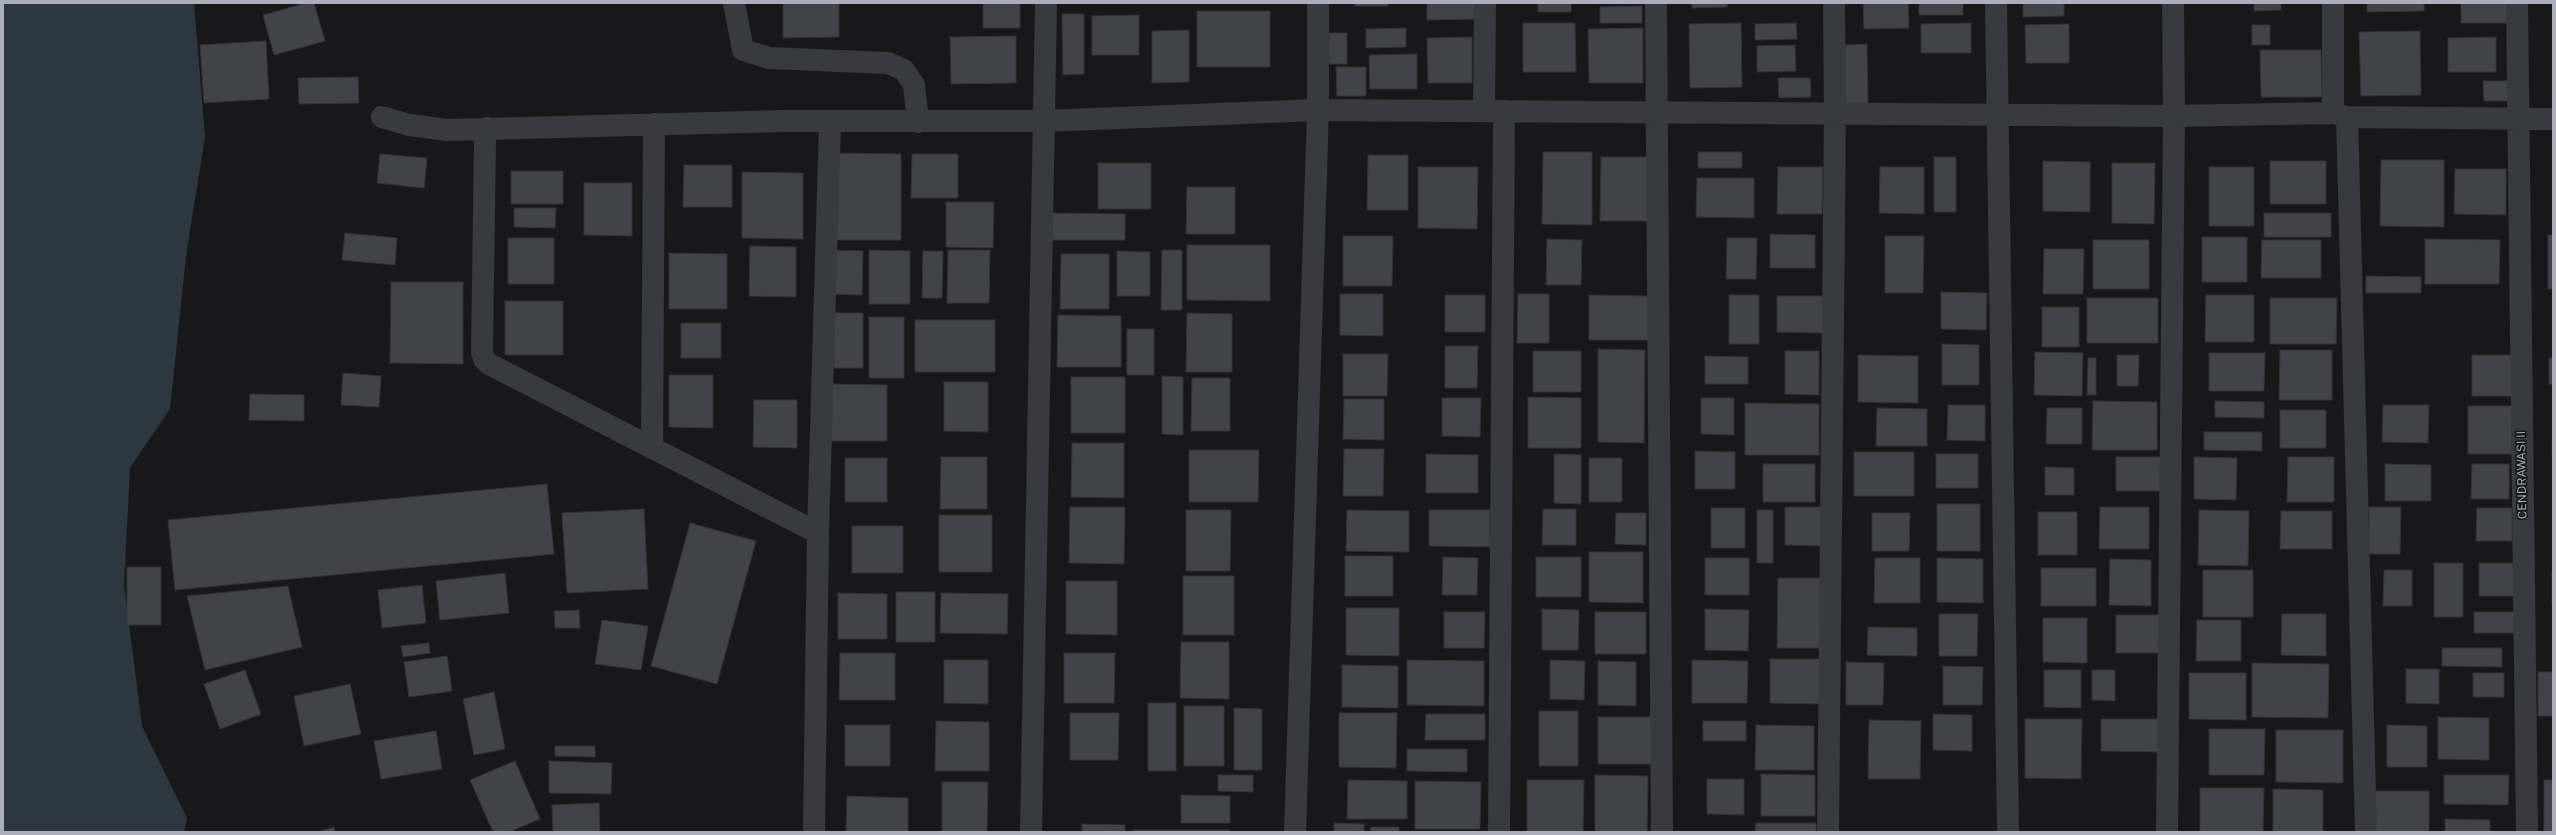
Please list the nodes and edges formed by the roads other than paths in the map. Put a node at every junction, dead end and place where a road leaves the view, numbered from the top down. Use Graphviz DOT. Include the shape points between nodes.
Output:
graph roads {
  1 [pos="734,3"];
  2 [pos="1046,3"];
  3 [pos="1318,3"];
  4 [pos="1485,3"];
  5 [pos="1656,3"];
  6 [pos="1834,3"];
  7 [pos="1996,3"];
  8 [pos="2173,3"];
  9 [pos="2333,3"];
  10 [pos="2517,3"];
  11 [pos="1318,110"];
  12 [pos="1494,111"];
  13 [pos="1657,113"];
  14 [pos="1836,114"];
  15 [pos="1996,115"];
  16 [pos="2340,115"];
  17 [pos="2174,116"];
  18 [pos="382,118"];
  19 [pos="2518,119"];
  20 [pos="2553,119"];
  21 [pos="1044,121"];
  22 [pos="830,122"];
  23 [pos="918,122"];
  24 [pos="654,124"];
  25 [pos="487,128"];
  26 [pos="652,448"];
  27 [pos="818,533"];
  28 [pos="814,832"];
  29 [pos="1031,832"];
  30 [pos="1295,832"];
  31 [pos="1499,832"];
  32 [pos="1662,832"];
  33 [pos="1828,832"];
  34 [pos="2008,832"];
  35 [pos="2167,832"];
  36 [pos="2366,832"];
  37 [pos="2527,832"];
  1 -- 23 [label="street" via="743,50 769,58 888,63 904,70 914,84"];
  2 -- 21 [label="street"];
  3 -- 11 [label="street"];
  4 -- 12 [label="street"];
  5 -- 13 [label="street"];
  6 -- 14 [label="street"];
  7 -- 15 [label="street"];
  8 -- 17 [label="street"];
  9 -- 16 [label="street"];
  10 -- 19 [label="street, CENDRAWASI II"];
  11 -- 12 [label="street"];
  11 -- 21 [label="street"];
  11 -- 30 [label="street"];
  12 -- 13 [label="street"];
  12 -- 31 [label="street"];
  13 -- 14 [label="street"];
  13 -- 32 [label="street"];
  14 -- 15 [label="street"];
  14 -- 33 [label="street"];
  15 -- 17 [label="street"];
  15 -- 34 [label="street"];
  16 -- 17 [label="street"];
  16 -- 19 [label="street"];
  16 -- 36 [label="street"];
  17 -- 35 [label="street"];
  18 -- 25 [label="street" via="447,130"];
  19 -- 20 [label="street"];
  19 -- 37 [label="street, CENDRAWASI II"];
  21 -- 23 [label="street"];
  21 -- 29 [label="street"];
  22 -- 23 [label="street"];
  22 -- 24 [label="street"];
  22 -- 27 [label="street"];
  24 -- 25 [label="street"];
  24 -- 26 [label="street"];
  25 -- 26 [label="street" via="482,321 484,359 496,368"];
  26 -- 27 [label="street"];
  27 -- 28 [label="street"];
}
